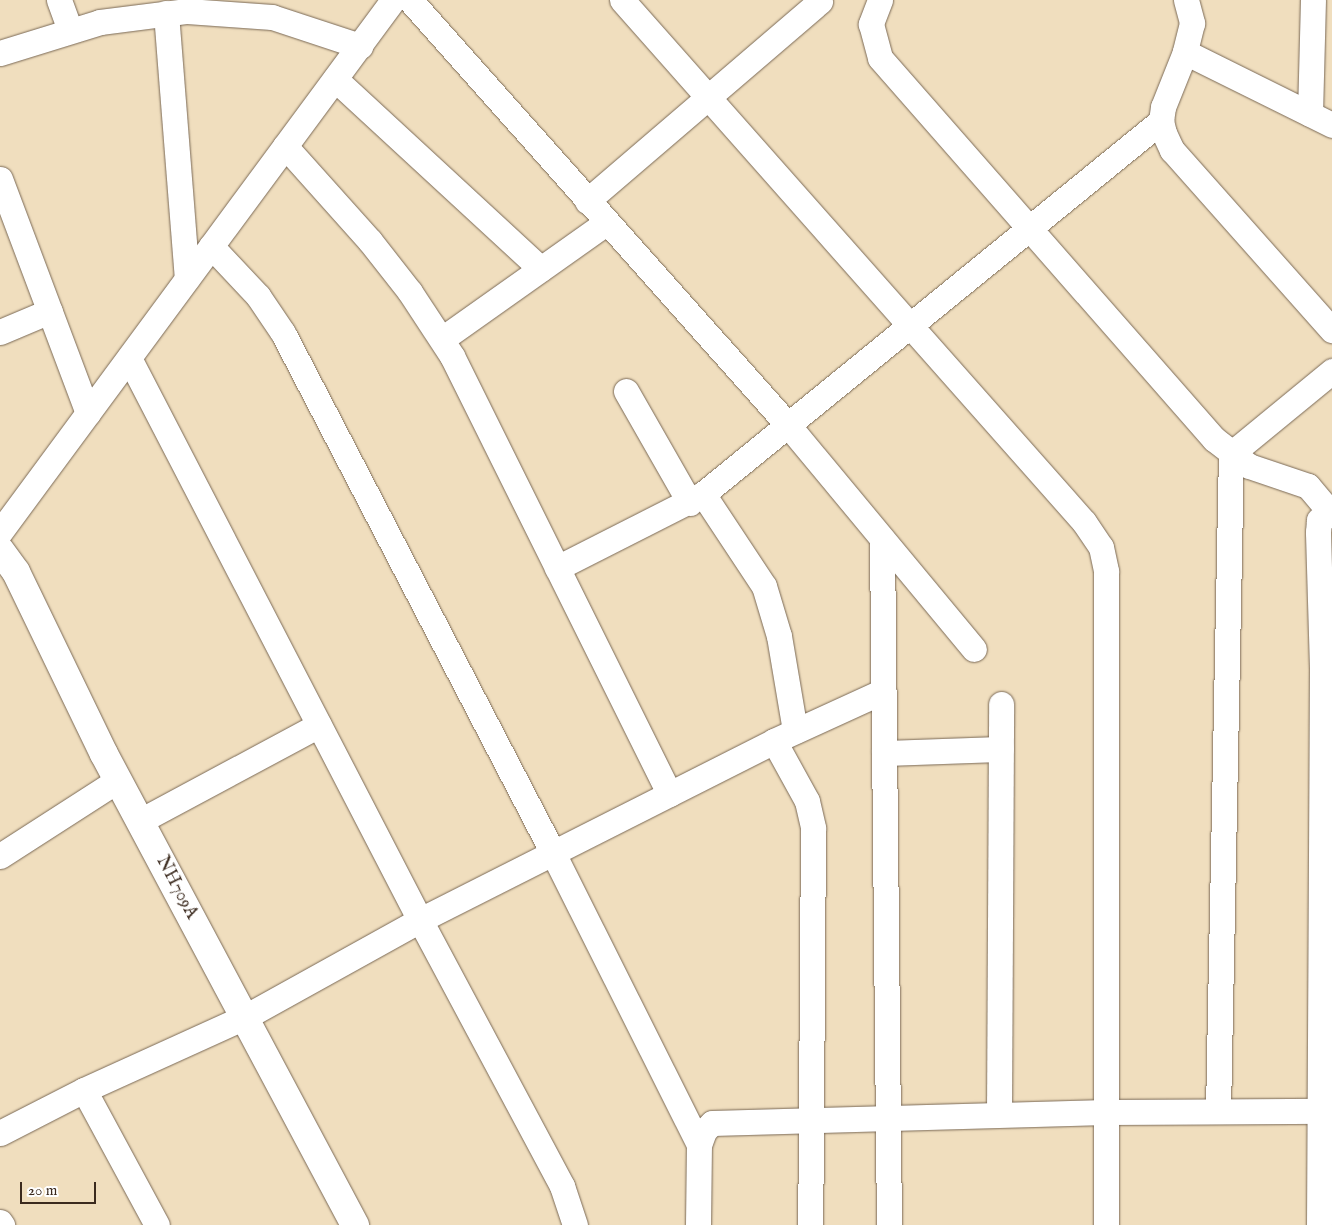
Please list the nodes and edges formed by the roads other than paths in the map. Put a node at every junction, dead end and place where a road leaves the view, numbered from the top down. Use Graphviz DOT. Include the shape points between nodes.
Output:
graph roads {
  1 [pos="59,0"];
  2 [pos="393,0"];
  3 [pos="410,0"];
  4 [pos="622,0"];
  5 [pos="880,0"];
  6 [pos="1186,0"];
  7 [pos="1313,0"];
  8 [pos="820,1"];
  9 [pos="100,11"];
  10 [pos="166,13"];
  11 [pos="70,30"];
  12 [pos="360,46"];
  13 [pos="1185,52"];
  14 [pos="0,53"];
  15 [pos="335,79"];
  16 [pos="708,98"];
  17 [pos="1310,114"];
  18 [pos="1161,121"];
  19 [pos="1332,125"];
  20 [pos="285,146"];
  21 [pos="0,179"];
  22 [pos="587,201"];
  23 [pos="607,222"];
  24 [pos="1030,230"];
  25 [pos="211,246"];
  26 [pos="542,269"];
  27 [pos="188,278"];
  28 [pos="50,311"];
  29 [pos="911,326"];
  30 [pos="1332,330"];
  31 [pos="0,332"];
  32 [pos="442,339"];
  33 [pos="128,358"];
  34 [pos="1332,371"];
  35 [pos="626,391"];
  36 [pos="88,413"];
  37 [pos="788,425"];
  38 [pos="1231,454"];
  39 [pos="697,499"];
  40 [pos="1331,513"];
  41 [pos="0,532"];
  42 [pos="882,539"];
  43 [pos="0,550"];
  44 [pos="557,568"];
  45 [pos="974,649"];
  46 [pos="884,691"];
  47 [pos="1001,704"];
  48 [pos="319,725"];
  49 [pos="784,736"];
  50 [pos="1001,750"];
  51 [pos="884,753"];
  52 [pos="118,780"];
  53 [pos="669,794"];
  54 [pos="140,821"];
  55 [pos="553,853"];
  56 [pos="0,856"];
  57 [pos="420,920"];
  58 [pos="245,1017"];
  59 [pos="84,1090"];
  60 [pos="1218,1111"];
  61 [pos="1326,1111"];
  62 [pos="1106,1112"];
  63 [pos="998,1114"];
  64 [pos="887,1117"];
  65 [pos="811,1119"];
  66 [pos="0,1133"];
  67 [pos="699,1145"];
  68 [pos="157,1225"];
  69 [pos="355,1225"];
  70 [pos="576,1225"];
  71 [pos="698,1225"];
  72 [pos="810,1225"];
  73 [pos="889,1225"];
  74 [pos="1106,1225"];
  75 [pos="1319,1225"];
  1 -- 11 [label="street"];
  2 -- 12 [label="street"];
  3 -- 22 [label="street"];
  4 -- 16 [label="street"];
  5 -- 24 [label="street" via="872,24 880,58"];
  6 -- 13 [label="street" via="1192,23"];
  7 -- 17 [label="street"];
  8 -- 16 [label="street"];
  9 -- 10 [label="street"];
  9 -- 11 [label="street"];
  10 -- 12 [label="street" via="251,13 294,22"];
  10 -- 27 [label="street"];
  11 -- 14 [label="street"];
  12 -- 15 [label="street"];
  13 -- 17 [label="street"];
  13 -- 18 [label="street"];
  15 -- 20 [label="street"];
  15 -- 26 [label="street"];
  16 -- 22 [label="street"];
  16 -- 29 [label="street"];
  17 -- 19 [label="street"];
  18 -- 24 [label="street"];
  18 -- 30 [label="street" via="1172,150"];
  20 -- 25 [label="street"];
  20 -- 32 [label="street" via="370,241"];
  21 -- 28 [label="street"];
  22 -- 23 [label="street"];
  23 -- 26 [label="street"];
  23 -- 37 [label="street"];
  24 -- 29 [label="street"];
  24 -- 38 [label="street" via="1214,439"];
  25 -- 27 [label="street"];
  25 -- 55 [label="street" via="258,296 283,333"];
  26 -- 32 [label="street"];
  27 -- 33 [label="street"];
  28 -- 31 [label="street"];
  28 -- 36 [label="street"];
  29 -- 37 [label="street"];
  29 -- 62 [label="street" via="1084,522 1101,547 1106,571"];
  32 -- 44 [label="street"];
  33 -- 36 [label="street"];
  33 -- 48 [label="street"];
  34 -- 38 [label="street"];
  35 -- 39 [label="street"];
  36 -- 41 [label="street"];
  37 -- 39 [label="street"];
  37 -- 42 [label="street"];
  38 -- 40 [label="street" via="1249,466 1308,486"];
  38 -- 60 [label="street"];
  39 -- 44 [label="street"];
  39 -- 49 [label="street" via="764,586 780,636"];
  40 -- 61 [label="street" via="1319,520 1318,532"];
  42 -- 45 [label="street"];
  42 -- 46 [label="street"];
  43 -- 52 [label="highway, NH709A" via="16,572"];
  44 -- 53 [label="street"];
  46 -- 49 [label="street"];
  46 -- 51 [label="street"];
  47 -- 50 [label="street"];
  48 -- 54 [label="street"];
  48 -- 57 [label="street"];
  49 -- 53 [label="street"];
  49 -- 65 [label="street" via="813,828"];
  50 -- 51 [label="street"];
  50 -- 63 [label="street"];
  51 -- 64 [label="street"];
  52 -- 54 [label="highway, NH709A"];
  52 -- 56 [label="street"];
  53 -- 55 [label="street"];
  54 -- 58 [label="highway, NH709A"];
  55 -- 57 [label="street"];
  55 -- 67 [label="street"];
  57 -- 58 [label="street"];
  57 -- 70 [label="street" via="562,1186"];
  58 -- 59 [label="street"];
  58 -- 69 [label="highway, NH709A"];
  59 -- 66 [label="street"];
  59 -- 68 [label="street"];
  60 -- 61 [label="street"];
  60 -- 62 [label="street"];
  61 -- 75 [label="street"];
  62 -- 63 [label="street"];
  62 -- 74 [label="street"];
  63 -- 64 [label="street"];
  64 -- 65 [label="street"];
  64 -- 73 [label="street"];
  65 -- 67 [label="street" via="712,1123 704,1131"];
  65 -- 72 [label="street"];
  67 -- 71 [label="street"];
}
